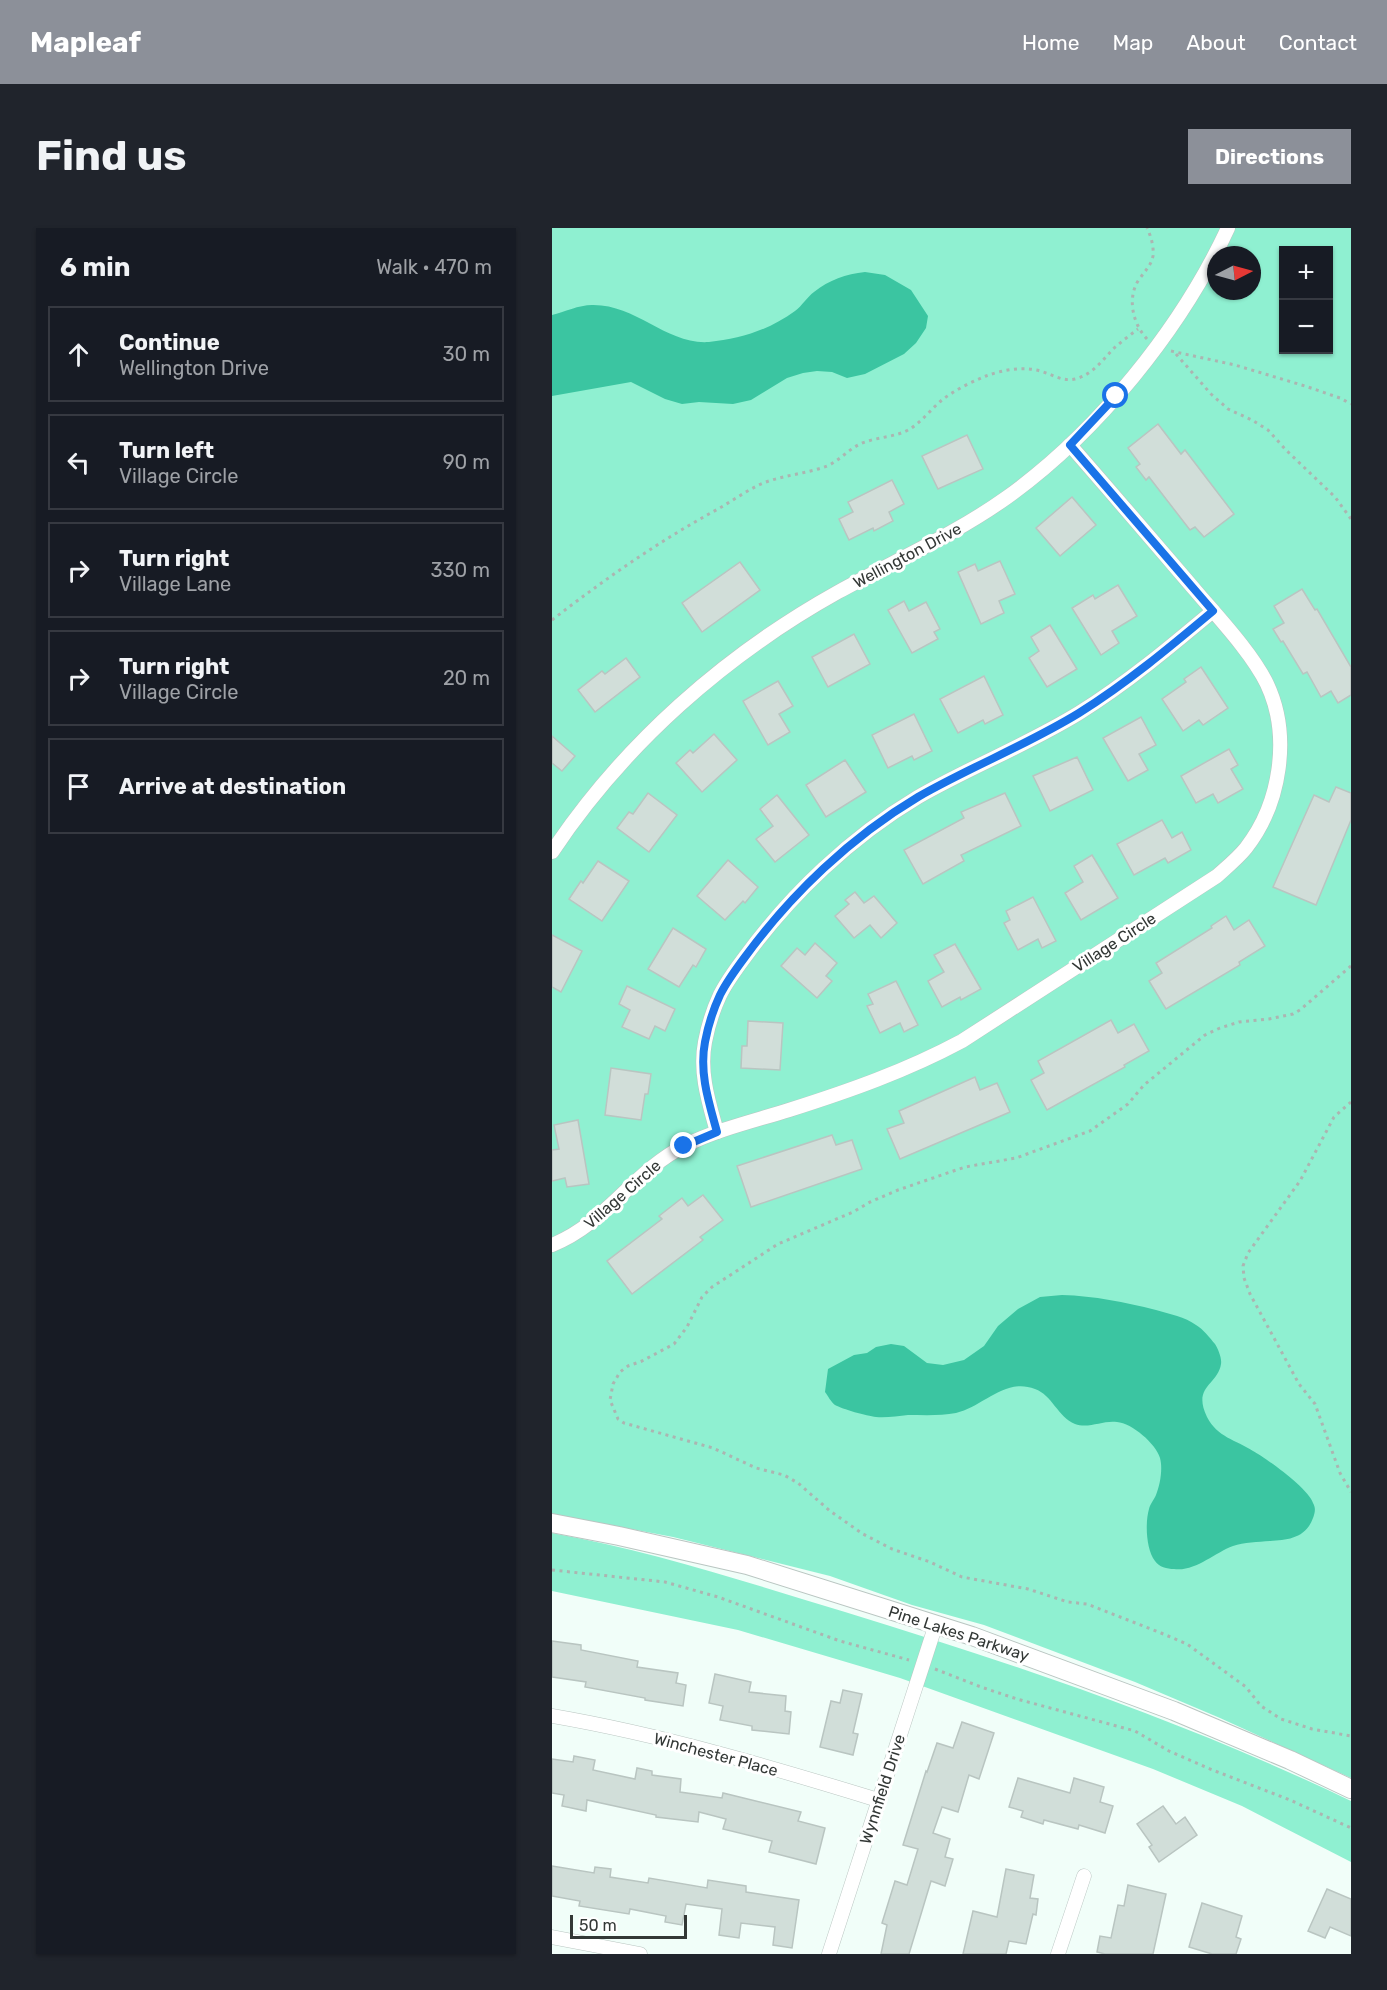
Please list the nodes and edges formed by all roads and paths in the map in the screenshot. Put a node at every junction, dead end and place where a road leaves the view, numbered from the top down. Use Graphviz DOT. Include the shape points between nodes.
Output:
graph roads {
  1 [pos="1147,228"];
  2 [pos="1228,228"];
  3 [pos="1138,329"];
  4 [pos="1158,345"];
  5 [pos="1174,353"];
  6 [pos="1351,404"];
  7 [pos="1070,445"];
  8 [pos="1351,519"];
  9 [pos="1213,611"];
  10 [pos="552,620"];
  11 [pos="552,852"];
  12 [pos="1351,966"];
  13 [pos="1351,1102"];
  14 [pos="717,1132"];
  15 [pos="552,1245"];
  16 [pos="1351,1492"];
  17 [pos="552,1524"];
  18 [pos="552,1570"];
  19 [pos="936,1624"];
  20 [pos="913,1661"];
  21 [pos="933,1668"];
  22 [pos="552,1716"];
  23 [pos="1351,1736"];
  24 [pos="1351,1789"];
  25 [pos="878,1800"];
  26 [pos="1351,1828"];
  27 [pos="1084,1876"];
  28 [pos="552,1937"];
  29 [pos="640,1954"];
  30 [pos="829,1954"];
  31 [pos="1058,1954"];
  1 -- 3 [label="path" via="1153,257 1133,295"];
  2 -- 4 [label="street, Wellington Drive"];
  3 -- 4 [label="path"];
  3 -- 10 [label="path" via="1082,376 1060,379 1030,369 988,376 947,397 909,429 861,443 835,462 813,471 763,483 676,532 603,580"];
  4 -- 5 [label="path"];
  4 -- 7 [label="street, Wellington Drive"];
  5 -- 6 [label="path" via="1235,365"];
  5 -- 8 [label="path" via="1228,409 1268,430 1335,497"];
  7 -- 9 [label="street, Village Circle"];
  7 -- 11 [label="street, Wellington Drive" via="1026,483 977,517 804,612 738,658 642,740 573,821"];
  9 -- 14 [label="street" via="1144,668 1079,713 895,811 800,892 735,972 711,1018 704,1043 703,1075"];
  9 -- 14 [label="street, Village Circle" via="1260,671 1279,728 1280,756 1271,801 1259,828 1238,857 1217,876 937,1054 850,1091"];
  12 -- 23 [label="path" via="1293,1014 1239,1022 1205,1035 1144,1085 1128,1104 1090,1131 1016,1158 965,1167 898,1190 778,1244 712,1287 674,1344 620,1372 610,1400 618,1419 624,1423 713,1448 791,1479 863,1534 892,1549 962,1577 1087,1604 1161,1633 1187,1644 1281,1719"];
  13 -- 16 [label="path" via="1334,1117 1300,1180 1248,1252 1244,1278 1299,1384 1314,1404"];
  14 -- 15 [label="street, Village Circle" via="670,1153 633,1182 597,1219"];
  17 -- 19 [label="street, Pine Lakes Parkway" via="747,1565"];
  18 -- 20 [label="path" via="665,1582 840,1641"];
  19 -- 24 [label="street, Pine Lakes Parkway" via="1174,1711"];
  19 -- 25 [label="street, Wynnfield Drive"];
  21 -- 26 [label="path" via="1017,1699 1135,1731 1210,1769"];
  22 -- 25 [label="street, Winchester Place" via="697,1748"];
  25 -- 30 [label="street, Wynnfield Drive"];
  27 -- 31 [label="street"];
  28 -- 29 [label="street"];
}
